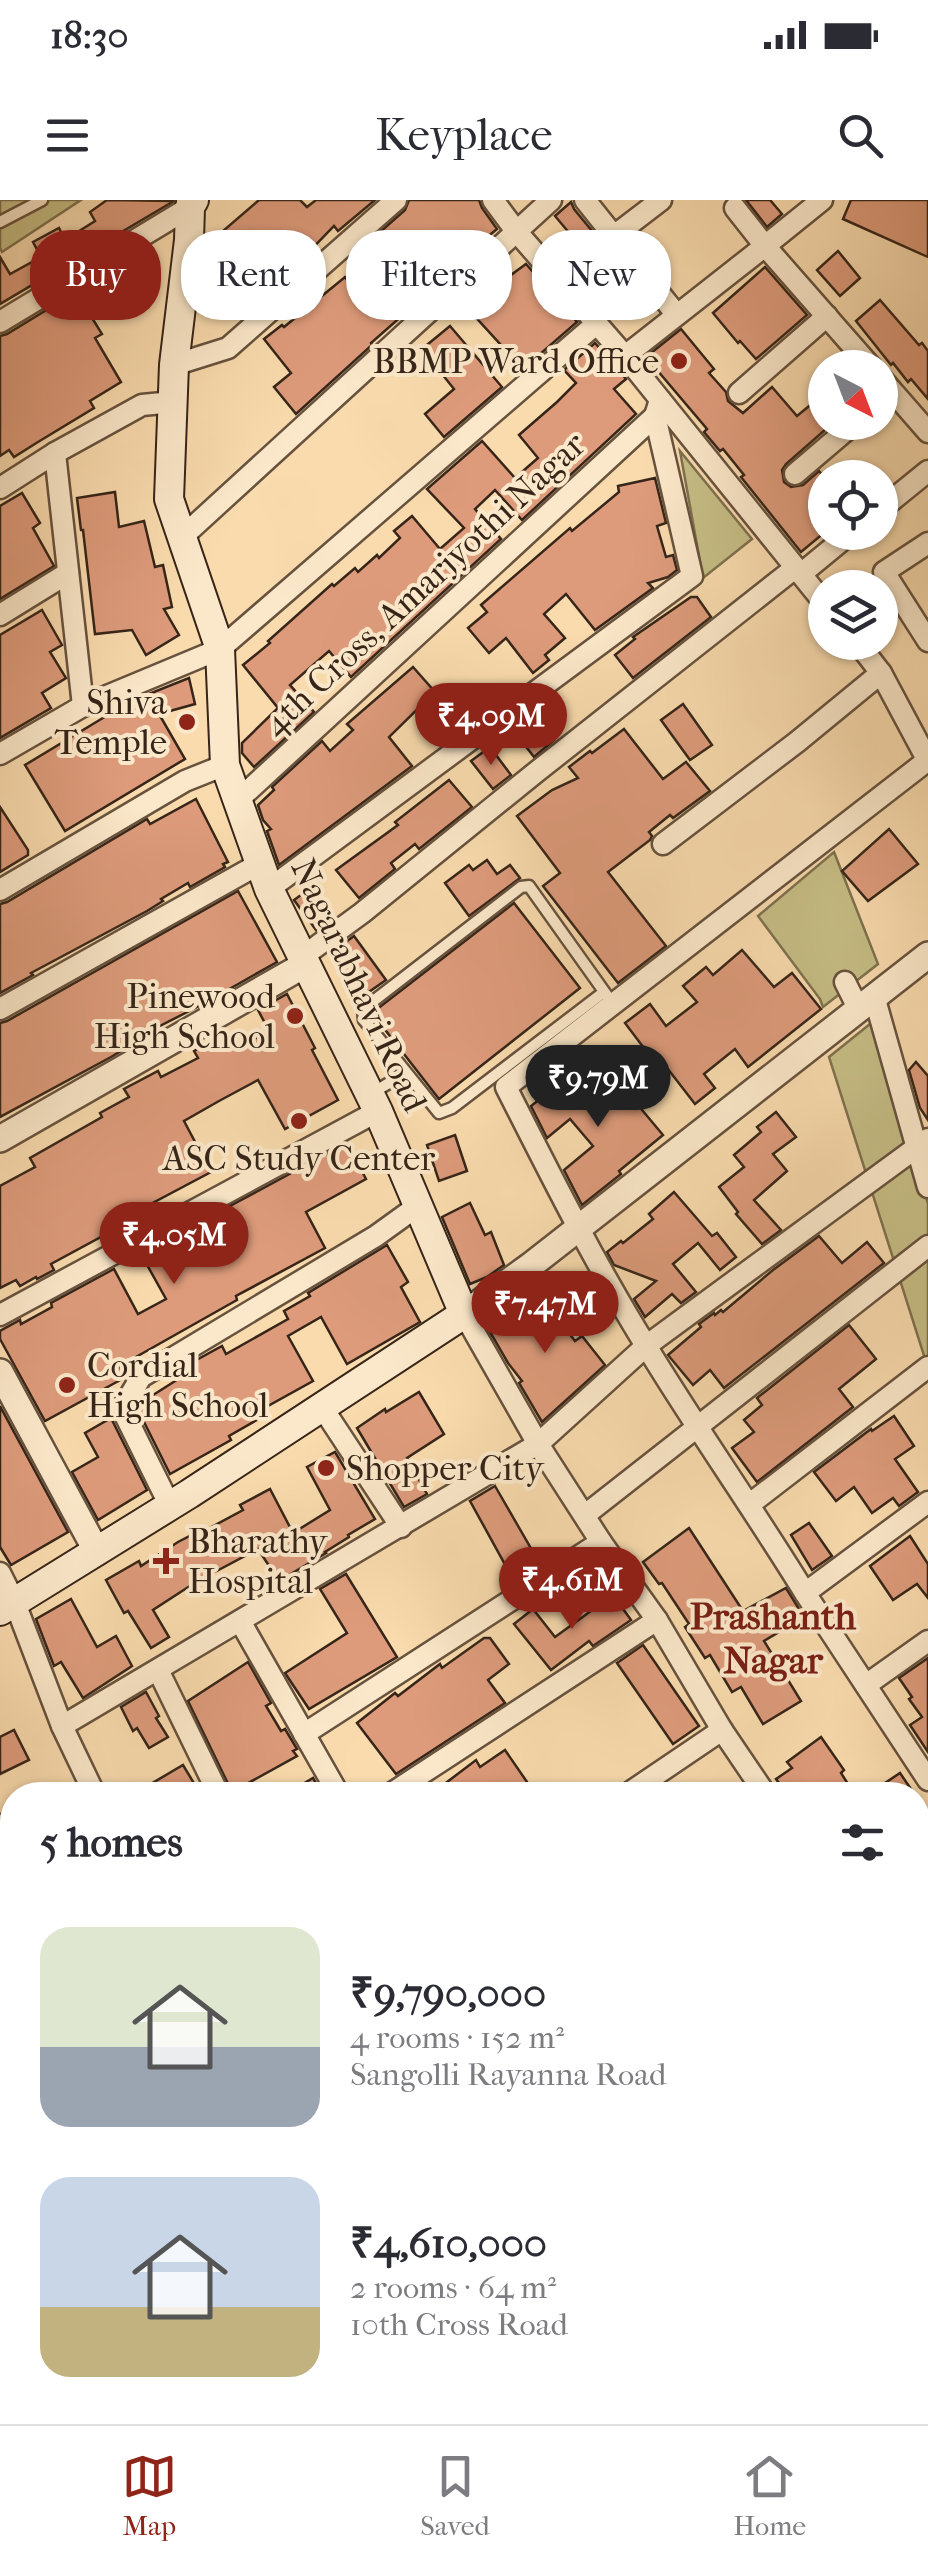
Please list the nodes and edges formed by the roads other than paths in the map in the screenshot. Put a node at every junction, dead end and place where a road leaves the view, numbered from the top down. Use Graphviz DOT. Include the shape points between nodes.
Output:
graph roads {
  1 [pos="42,200"];
  2 [pos="396,200"];
  3 [pos="494,200"];
  4 [pos="551,200"];
  5 [pos="585,200"];
  6 [pos="661,200"];
  7 [pos="822,200"];
  8 [pos="190,202"];
  9 [pos="735,208"];
  10 [pos="0,222"];
  11 [pos="189,230"];
  12 [pos="609,230"];
  13 [pos="622,230"];
  14 [pos="516,231"];
  15 [pos="765,246"];
  16 [pos="326,260"];
  17 [pos="181,307"];
  18 [pos="671,308"];
  19 [pos="676,314"];
  20 [pos="827,316"];
  21 [pos="257,320"];
  22 [pos="0,322"];
  23 [pos="596,324"];
  24 [pos="856,350"];
  25 [pos="624,356"];
  26 [pos="174,365"];
  27 [pos="739,394"];
  28 [pos="173,402"];
  29 [pos="898,403"];
  30 [pos="658,408"];
  31 [pos="928,432"];
  32 [pos="835,440"];
  33 [pos="54,453"];
  34 [pos="928,470"];
  35 [pos="795,474"];
  36 [pos="0,488"];
  37 [pos="898,495"];
  38 [pos="181,538"];
  39 [pos="928,543"];
  40 [pos="827,550"];
  41 [pos="798,571"];
  42 [pos="68,573"];
  43 [pos="808,583"];
  44 [pos="0,615"];
  45 [pos="928,641"];
  46 [pos="220,648"];
  47 [pos="871,660"];
  48 [pos="881,673"];
  49 [pos="83,706"];
  50 [pos="0,754"];
  51 [pos="928,760"];
  52 [pos="225,765"];
  53 [pos="237,801"];
  54 [pos="663,844"];
  55 [pos="264,877"];
  56 [pos="0,890"];
  57 [pos="928,955"];
  58 [pos="304,961"];
  59 [pos="844,982"];
  60 [pos="609,998"];
  61 [pos="866,1002"];
  62 [pos="0,1009"];
  63 [pos="406,1073"];
  64 [pos="374,1102"];
  65 [pos="0,1139"];
  66 [pos="922,1144"];
  67 [pos="928,1187"];
  68 [pos="420,1205"];
  69 [pos="577,1228"];
  70 [pos="928,1246"];
  71 [pos="464,1314"];
  72 [pos="0,1316"];
  73 [pos="646,1346"];
  74 [pos="928,1367"];
  75 [pos="0,1372"];
  76 [pos="322,1407"];
  77 [pos="697,1427"];
  78 [pos="538,1444"];
  79 [pos="928,1502"];
  80 [pos="750,1504"];
  81 [pos="170,1506"];
  82 [pos="585,1515"];
  83 [pos="400,1527"];
  84 [pos="601,1542"];
  85 [pos="97,1552"];
  86 [pos="0,1573"];
  87 [pos="805,1593"];
  88 [pos="8,1607"];
  89 [pos="657,1620"];
  90 [pos="240,1622"];
  91 [pos="928,1641"];
  92 [pos="158,1670"];
  93 [pos="866,1685"];
  94 [pos="62,1726"];
  95 [pos="722,1730"];
  96 [pos="304,1734"];
  97 [pos="928,1780"];
  98 [pos="90,1782"];
  99 [pos="214,1782"];
  100 [pos="332,1782"];
  101 [pos="409,1782"];
  102 [pos="645,1782"];
  103 [pos="757,1782"];
  1 -- 10 [label="lane"];
  2 -- 16 [label="street"];
  3 -- 14 [label="street"];
  4 -- 14 [label="street"];
  5 -- 12 [label="street"];
  6 -- 13 [label="street"];
  7 -- 15 [label="street"];
  8 -- 11 [label="main road, Nagarabhavi Road"];
  8 -- 22 [label="street"];
  9 -- 15 [label="street"];
  14 -- 23 [label="street"];
  14 -- 38 [label="street"];
  15 -- 19 [label="street"];
  15 -- 20 [label="street"];
  17 -- 26 [label="main road, Nagarabhavi Road"];
  18 -- 19 [label="street"];
  19 -- 25 [label="street"];
  20 -- 24 [label="street"];
  20 -- 27 [label="street"];
  21 -- 26 [label="street" via="228,348"];
  23 -- 25 [label="street"];
  23 -- 46 [label="street"];
  25 -- 30 [label="street"];
  26 -- 28 [label="main road, Nagarabhavi Road"];
  28 -- 33 [label="street" via="142,405"];
  28 -- 38 [label="main road, Nagarabhavi Road" via="169,499"];
  29 -- 31 [label="street"];
  30 -- 41 [label="street"];
  30 -- 53 [label="street, 4th Cross, Amarjyothi Nagar"];
  30 -- 55 [label="street" via="692,576"];
  32 -- 35 [label="street"];
  33 -- 36 [label="street"];
  33 -- 42 [label="street"];
  34 -- 37 [label="street"];
  38 -- 46 [label="main road, Nagarabhavi Road"];
  39 -- 45 [label="street" via="884,572"];
  40 -- 41 [label="street"];
  41 -- 43 [label="street"];
  41 -- 58 [label="street"];
  42 -- 44 [label="street"];
  42 -- 49 [label="street"];
  46 -- 49 [label="street"];
  46 -- 52 [label="main road, Nagarabhavi Road"];
  47 -- 48 [label="street"];
  48 -- 51 [label="street"];
  48 -- 54 [label="street"];
  49 -- 50 [label="street"];
  51 -- 60 [label="street"];
  52 -- 53 [label="main road, Nagarabhavi Road"];
  52 -- 56 [label="street" via="185,780"];
  53 -- 55 [label="main road, Nagarabhavi Road"];
  55 -- 58 [label="main road, Nagarabhavi Road"];
  55 -- 62 [label="street"];
  57 -- 61 [label="street"];
  58 -- 64 [label="main road, Nagarabhavi Road"];
  58 -- 65 [label="street"];
  59 -- 61 [label="street"];
  60 -- 63 [label="lane" via="439,1113"];
  60 -- 63 [label="lane" via="528,886 521,887 362,1009"];
  60 -- 69 [label="street" via="506,1087"];
  61 -- 66 [label="street"];
  61 -- 69 [label="street"];
  63 -- 64 [label="lane"];
  64 -- 68 [label="main road, Nagarabhavi Road"];
  64 -- 72 [label="street"];
  66 -- 67 [label="street"];
  66 -- 73 [label="street"];
  68 -- 71 [label="main road, Nagarabhavi Road"];
  68 -- 81 [label="street" via="141,1377 122,1410"];
  69 -- 71 [label="street"];
  69 -- 73 [label="street"];
  70 -- 77 [label="street"];
  71 -- 76 [label="main road"];
  71 -- 78 [label="street"];
  73 -- 77 [label="street"];
  73 -- 78 [label="street"];
  74 -- 80 [label="street"];
  75 -- 85 [label="street"];
  76 -- 81 [label="main road"];
  76 -- 83 [label="street"];
  77 -- 80 [label="street"];
  77 -- 82 [label="street"];
  78 -- 82 [label="street"];
  78 -- 83 [label="street"];
  79 -- 87 [label="street"];
  80 -- 87 [label="street"];
  81 -- 85 [label="main road"];
  82 -- 84 [label="street"];
  83 -- 90 [label="street"];
  84 -- 89 [label="street"];
  84 -- 96 [label="street"];
  85 -- 88 [label="main road"];
  86 -- 88 [label="street"];
  87 -- 93 [label="street"];
  88 -- 94 [label="street"];
  89 -- 95 [label="street"];
  89 -- 101 [label="street"];
  90 -- 92 [label="street"];
  90 -- 96 [label="street"];
  91 -- 93 [label="street"];
  92 -- 94 [label="street"];
  92 -- 99 [label="street"];
  93 -- 97 [label="street"];
  94 -- 98 [label="street"];
  95 -- 102 [label="street"];
  95 -- 103 [label="street"];
  96 -- 100 [label="street"];
}
